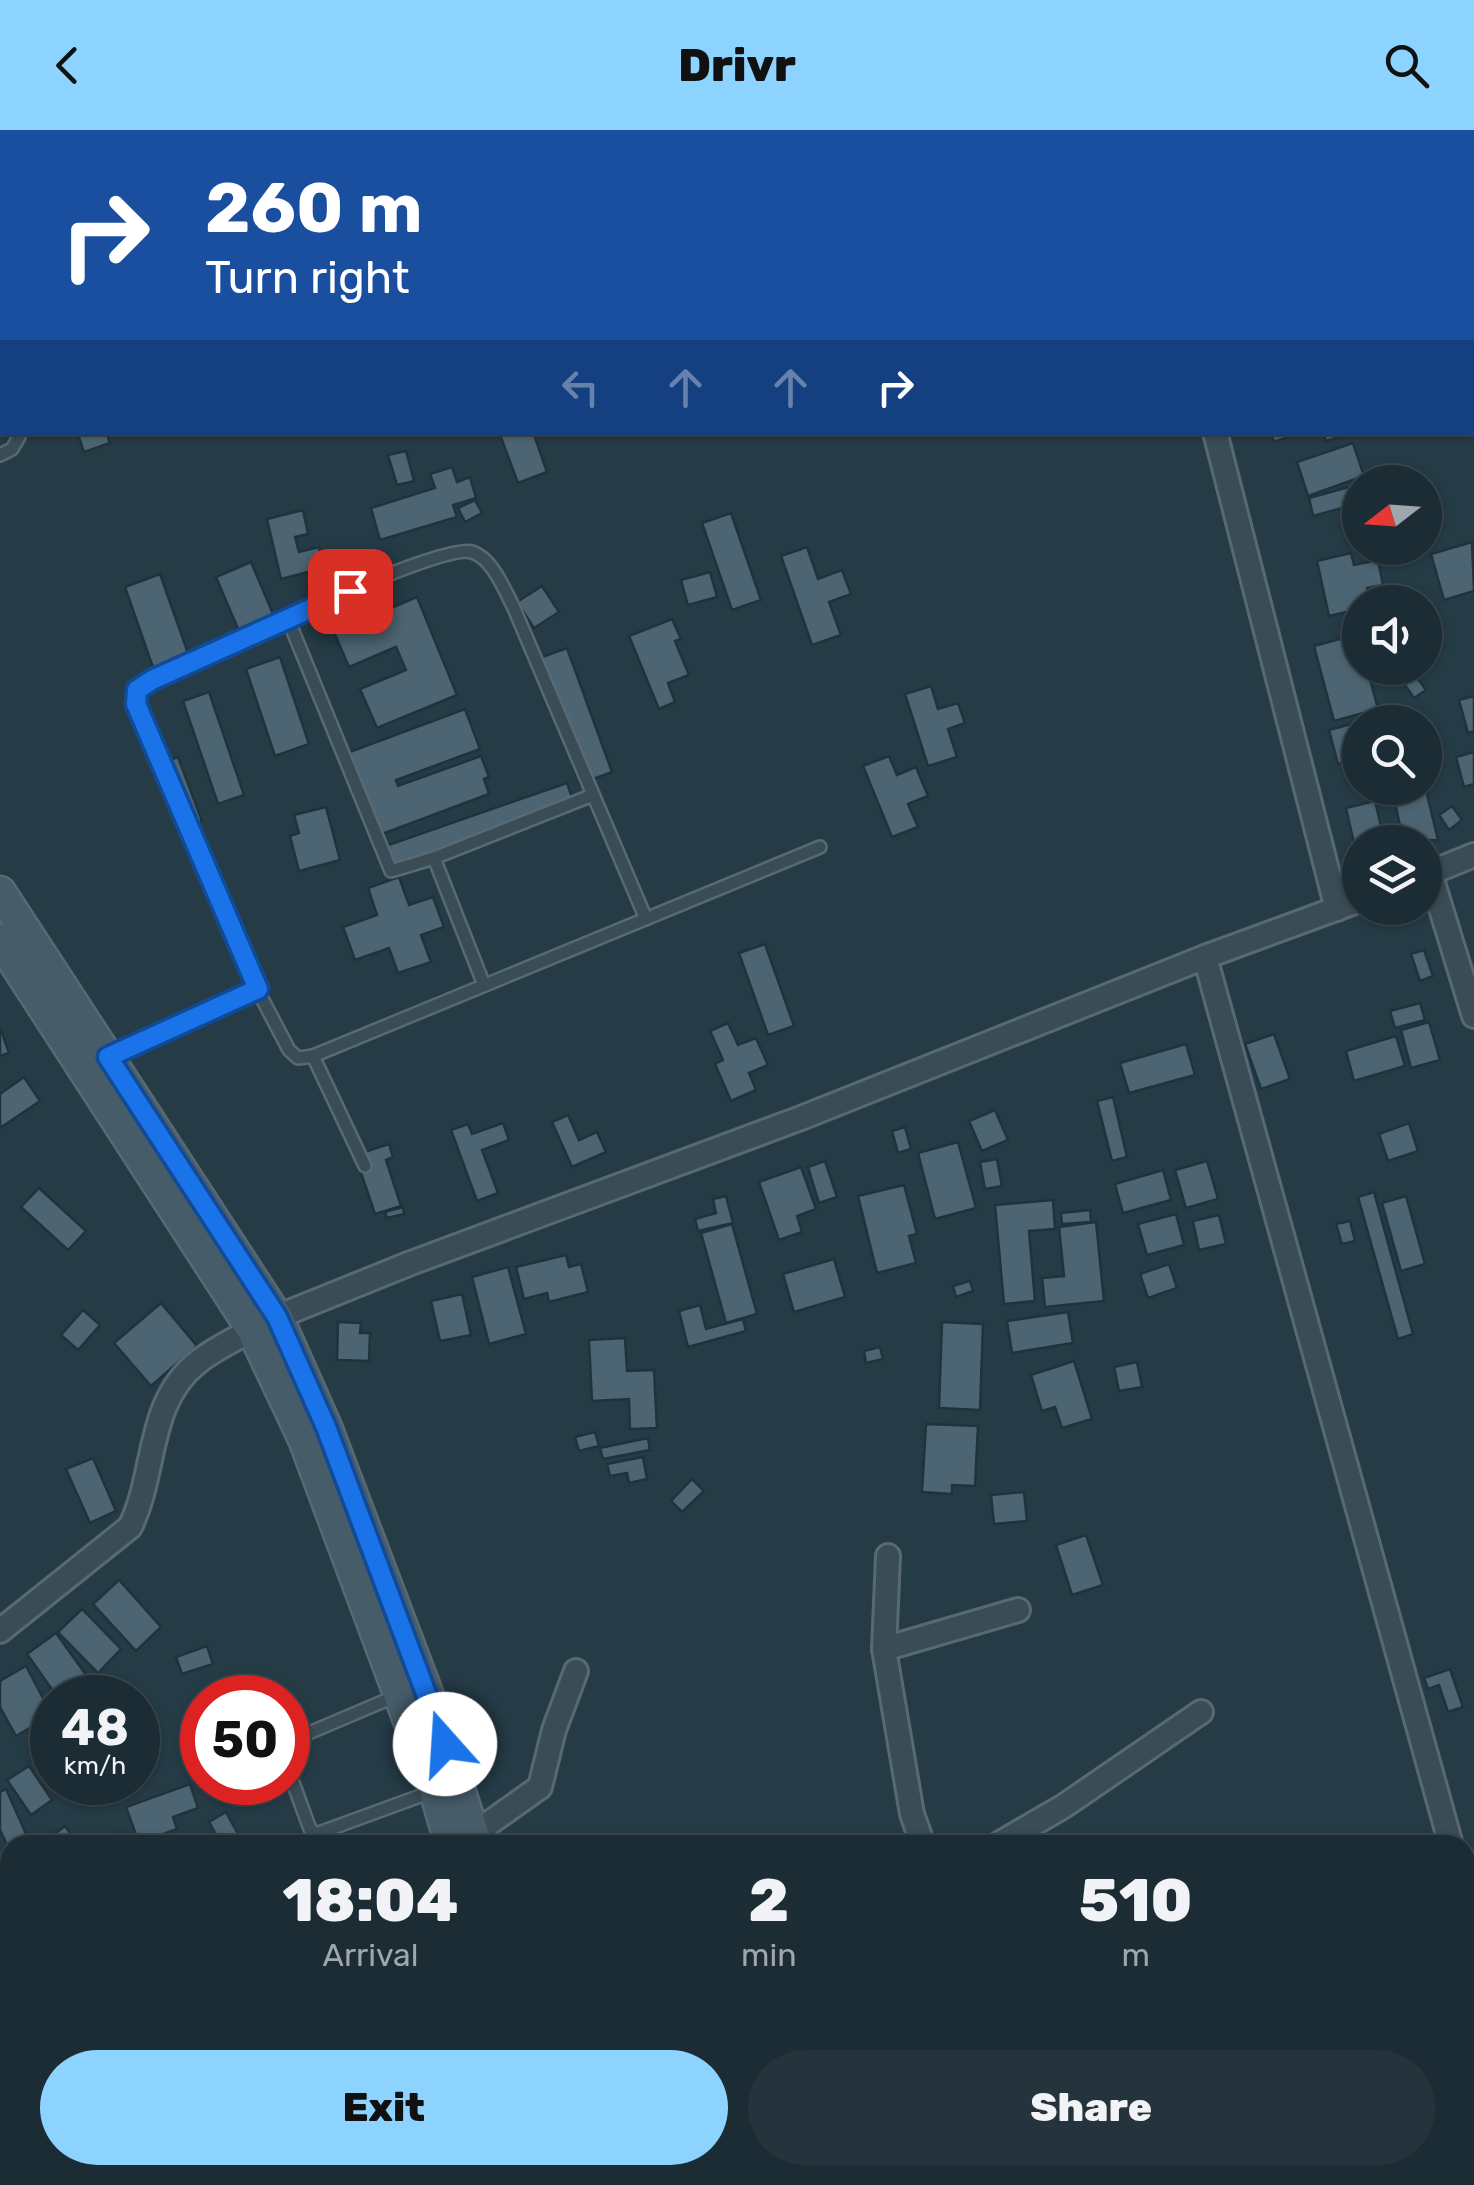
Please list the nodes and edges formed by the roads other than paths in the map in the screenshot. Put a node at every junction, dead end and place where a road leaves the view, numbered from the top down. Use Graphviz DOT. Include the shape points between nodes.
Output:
graph roads {
  1 [pos="18,435"];
  2 [pos="1216,435"];
  3 [pos="0,455"];
  4 [pos="288,619"];
  5 [pos="594,795"];
  6 [pos="820,847"];
  7 [pos="1474,856"];
  8 [pos="434,858"];
  9 [pos="1442,868"];
  10 [pos="0,892"];
  11 [pos="1342,907"];
  12 [pos="1338,909"];
  13 [pos="646,919"];
  14 [pos="1442,919"];
  15 [pos="0,940"];
  16 [pos="1205,957"];
  17 [pos="484,986"];
  18 [pos="258,989"];
  19 [pos="1474,1016"];
  20 [pos="313,1056"];
  21 [pos="108,1057"];
  22 [pos="365,1166"];
  23 [pos="265,1323"];
  24 [pos="888,1556"];
  25 [pos="1018,1610"];
  26 [pos="0,1631"];
  27 [pos="884,1649"];
  28 [pos="576,1671"];
  29 [pos="400,1694"];
  30 [pos="1201,1712"];
  31 [pos="310,1732"];
  32 [pos="435,1790"];
  33 [pos="301,1805"];
  34 [pos="463,1835"];
  35 [pos="466,1835"];
  36 [pos="475,1835"];
  37 [pos="919,1835"];
  38 [pos="1014,1835"];
  39 [pos="1447,1835"];
  1 -- 3 [label="lane" via="12,450"];
  2 -- 12 [label="street"];
  4 -- 5 [label="lane" via="380,577 458,551 476,553 513,606"];
  4 -- 8 [label="lane" via="386,865 399,871"];
  4 -- 18 [label="lane" via="137,690 136,704"];
  5 -- 8 [label="lane"];
  5 -- 13 [label="lane"];
  6 -- 13 [label="lane"];
  7 -- 9 [label="street"];
  8 -- 17 [label="lane"];
  10 -- 21 [label="main road"];
  11 -- 12 [label="street"];
  12 -- 16 [label="street"];
  13 -- 17 [label="lane"];
  14 -- 19 [label="street"];
  15 -- 23 [label="main road"];
  16 -- 23 [label="street"];
  16 -- 39 [label="street"];
  17 -- 20 [label="lane"];
  18 -- 20 [label="lane" via="289,1050 298,1058"];
  18 -- 21 [label="lane"];
  20 -- 22 [label="lane"];
  21 -- 23 [label="main road"];
  23 -- 26 [label="street" via="198,1362 178,1382 162,1410 130,1527"];
  23 -- 29 [label="main road"];
  23 -- 35 [label="main road" via="326,1427 436,1714"];
  24 -- 27 [label="street"];
  25 -- 27 [label="street"];
  27 -- 37 [label="street"];
  28 -- 36 [label="street" via="540,1787"];
  29 -- 31 [label="lane"];
  29 -- 32 [label="main road"];
  30 -- 38 [label="street"];
  32 -- 33 [label="lane" via="324,1834 310,1830"];
  32 -- 34 [label="main road"];
}
